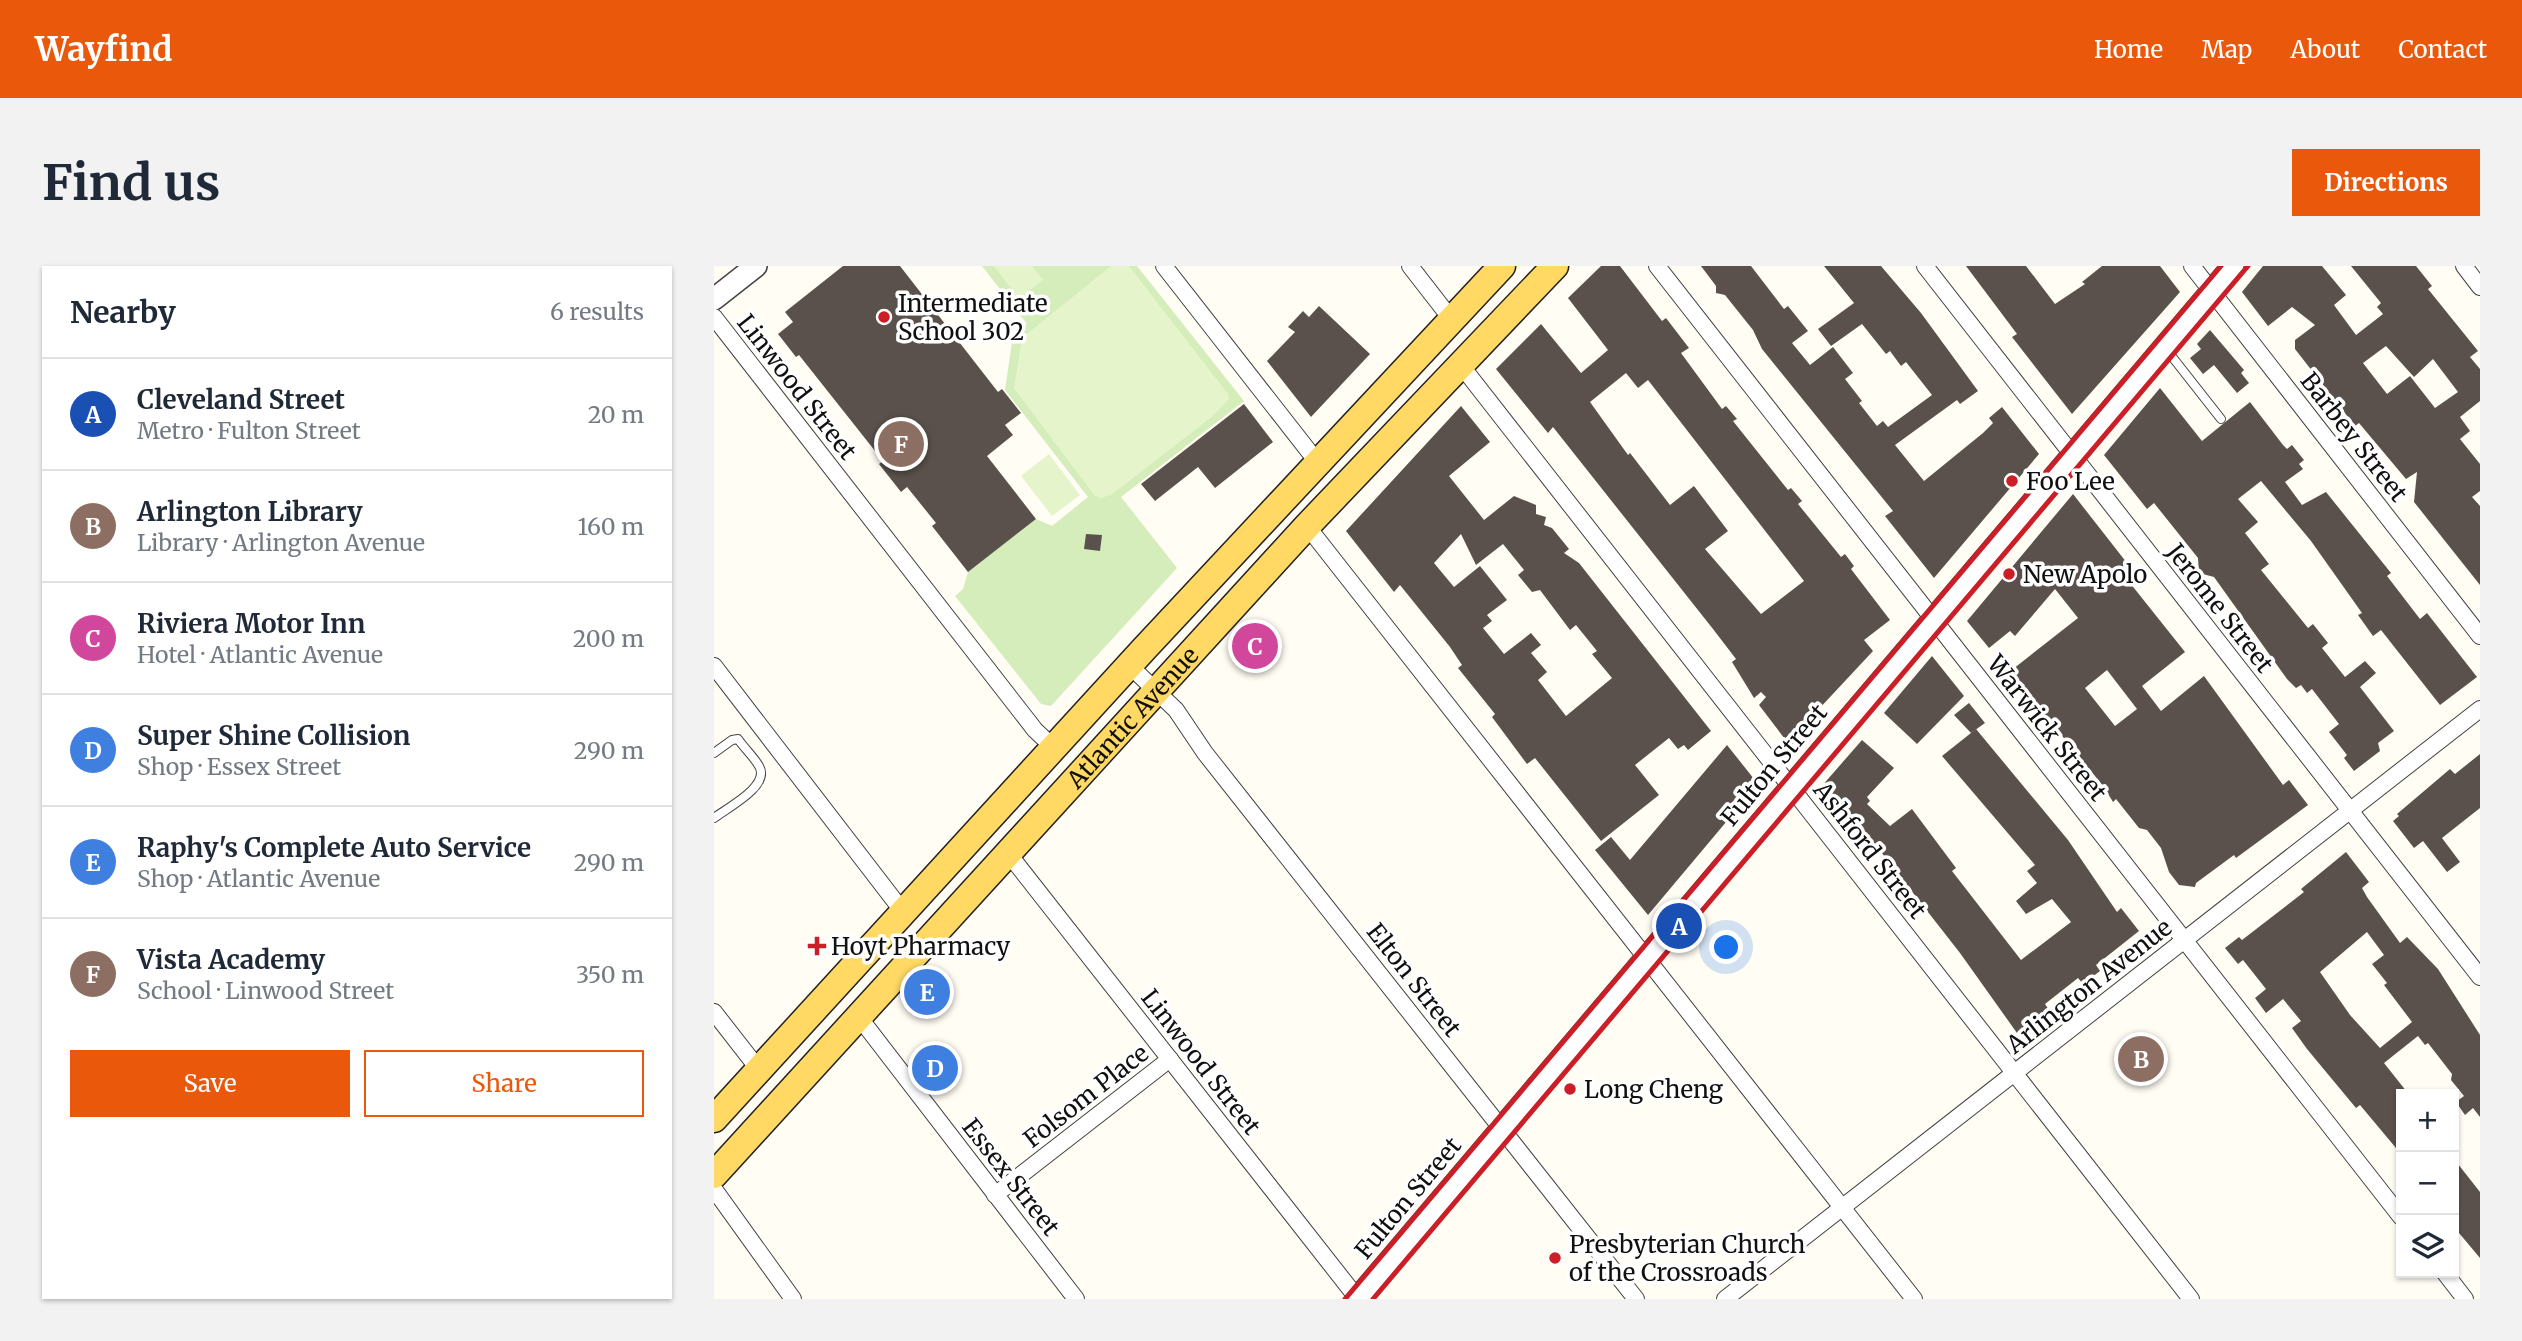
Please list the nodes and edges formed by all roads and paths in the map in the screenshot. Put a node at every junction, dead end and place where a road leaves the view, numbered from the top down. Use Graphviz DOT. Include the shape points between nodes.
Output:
graph roads {
  1 [pos="756,266"];
  2 [pos="1164,266"];
  3 [pos="1410,266"];
  4 [pos="1502,266"];
  5 [pos="1555,266"];
  6 [pos="1657,266"];
  7 [pos="1925,266"];
  8 [pos="2192,266"];
  9 [pos="2233,266"];
  10 [pos="2464,266"];
  11 [pos="2480,287"];
  12 [pos="2211,291"];
  13 [pos="714,299"];
  14 [pos="714,317"];
  15 [pos="1452,320"];
  16 [pos="2164,347"];
  17 [pos="1460,364"];
  18 [pos="2221,419"];
  19 [pos="2072,455"];
  20 [pos="1318,463"];
  21 [pos="1307,526"];
  22 [pos="1933,619"];
  23 [pos="2480,636"];
  24 [pos="714,666"];
  25 [pos="1129,666"];
  26 [pos="1156,691"];
  27 [pos="2480,709"];
  28 [pos="1054,748"];
  29 [pos="714,753"];
  30 [pos="1791,786"];
  31 [pos="2350,810"];
  32 [pos="714,818"];
  33 [pos="1008,853"];
  34 [pos="904,912"];
  35 [pos="2184,940"];
  36 [pos="1647,957"];
  37 [pos="2480,977"];
  38 [pos="714,1012"];
  39 [pos="859,1017"];
  40 [pos="1170,1059"];
  41 [pos="761,1071"];
  42 [pos="2015,1073"];
  43 [pos="714,1119"];
  44 [pos="1502,1128"];
  45 [pos="714,1175"];
  46 [pos="714,1189"];
  47 [pos="995,1195"];
  48 [pos="1842,1207"];
  49 [pos="2399,1215"];
  50 [pos="2449,1278"];
  51 [pos="793,1299"];
  52 [pos="1076,1299"];
  53 [pos="1357,1299"];
  54 [pos="1636,1299"];
  55 [pos="1725,1299"];
  56 [pos="1914,1299"];
  57 [pos="2191,1299"];
  58 [pos="2465,1299"];
  1 -- 13 [label="street"];
  2 -- 20 [label="street"];
  3 -- 15 [label="street"];
  4 -- 15 [label="main road, Atlantic Avenue"];
  5 -- 17 [label="main road, Atlantic Avenue"];
  6 -- 22 [label="street, Warwick Street"];
  7 -- 19 [label="street, Jerome Street"];
  8 -- 12 [label="street, Barbey Street"];
  9 -- 12 [label="street, Fulton Street"];
  10 -- 11 [label="street"];
  12 -- 16 [label="street, Fulton Street"];
  12 -- 23 [label="street, Barbey Street"];
  14 -- 28 [label="street, Linwood Street" via="1035,730"];
  15 -- 20 [label="main road, Atlantic Avenue"];
  16 -- 18 [label="lane"];
  16 -- 19 [label="street, Fulton Street"];
  17 -- 21 [label="main road, Atlantic Avenue"];
  17 -- 30 [label="street, Ashford Street"];
  19 -- 22 [label="street, Fulton Street"];
  19 -- 31 [label="street, Jerome Street"];
  20 -- 25 [label="main road, Atlantic Avenue"];
  21 -- 26 [label="main road, Atlantic Avenue"];
  21 -- 36 [label="street"];
  22 -- 30 [label="street, Fulton Street"];
  22 -- 35 [label="street, Warwick Street"];
  24 -- 34 [label="street"];
  25 -- 26 [label="street, Elton Street"];
  25 -- 28 [label="main road, Atlantic Avenue"];
  26 -- 33 [label="main road, Atlantic Avenue"];
  26 -- 44 [label="street, Elton Street" via="1177,710 1205,753"];
  27 -- 31 [label="street, Arlington Avenue"];
  28 -- 34 [label="main road, Atlantic Avenue"];
  29 -- 32 [label="lane" via="738,739 761,768 762,776 758,785"];
  30 -- 36 [label="street, Fulton Street"];
  30 -- 42 [label="street, Ashford Street"];
  31 -- 35 [label="street, Arlington Avenue"];
  31 -- 37 [label="street, Jerome Street"];
  33 -- 39 [label="main road, Atlantic Avenue"];
  33 -- 40 [label="street, Linwood Street"];
  34 -- 41 [label="main road, Atlantic Avenue"];
  35 -- 42 [label="street, Arlington Avenue"];
  35 -- 49 [label="street, Warwick Street"];
  36 -- 44 [label="street, Fulton Street"];
  36 -- 48 [label="street"];
  38 -- 41 [label="street"];
  39 -- 45 [label="main road, Atlantic Avenue"];
  39 -- 47 [label="street, Essex Street"];
  40 -- 47 [label="street, Folsom Place"];
  40 -- 53 [label="street, Linwood Street"];
  41 -- 43 [label="main road, Atlantic Avenue"];
  42 -- 48 [label="street, Arlington Avenue"];
  42 -- 57 [label="street, Ashford Street"];
  44 -- 53 [label="street, Fulton Street"];
  44 -- 54 [label="street, Elton Street"];
  46 -- 51 [label="street"];
  47 -- 52 [label="street, Essex Street"];
  48 -- 55 [label="street, Arlington Avenue"];
  48 -- 56 [label="street"];
  50 -- 58 [label="street"];
}
